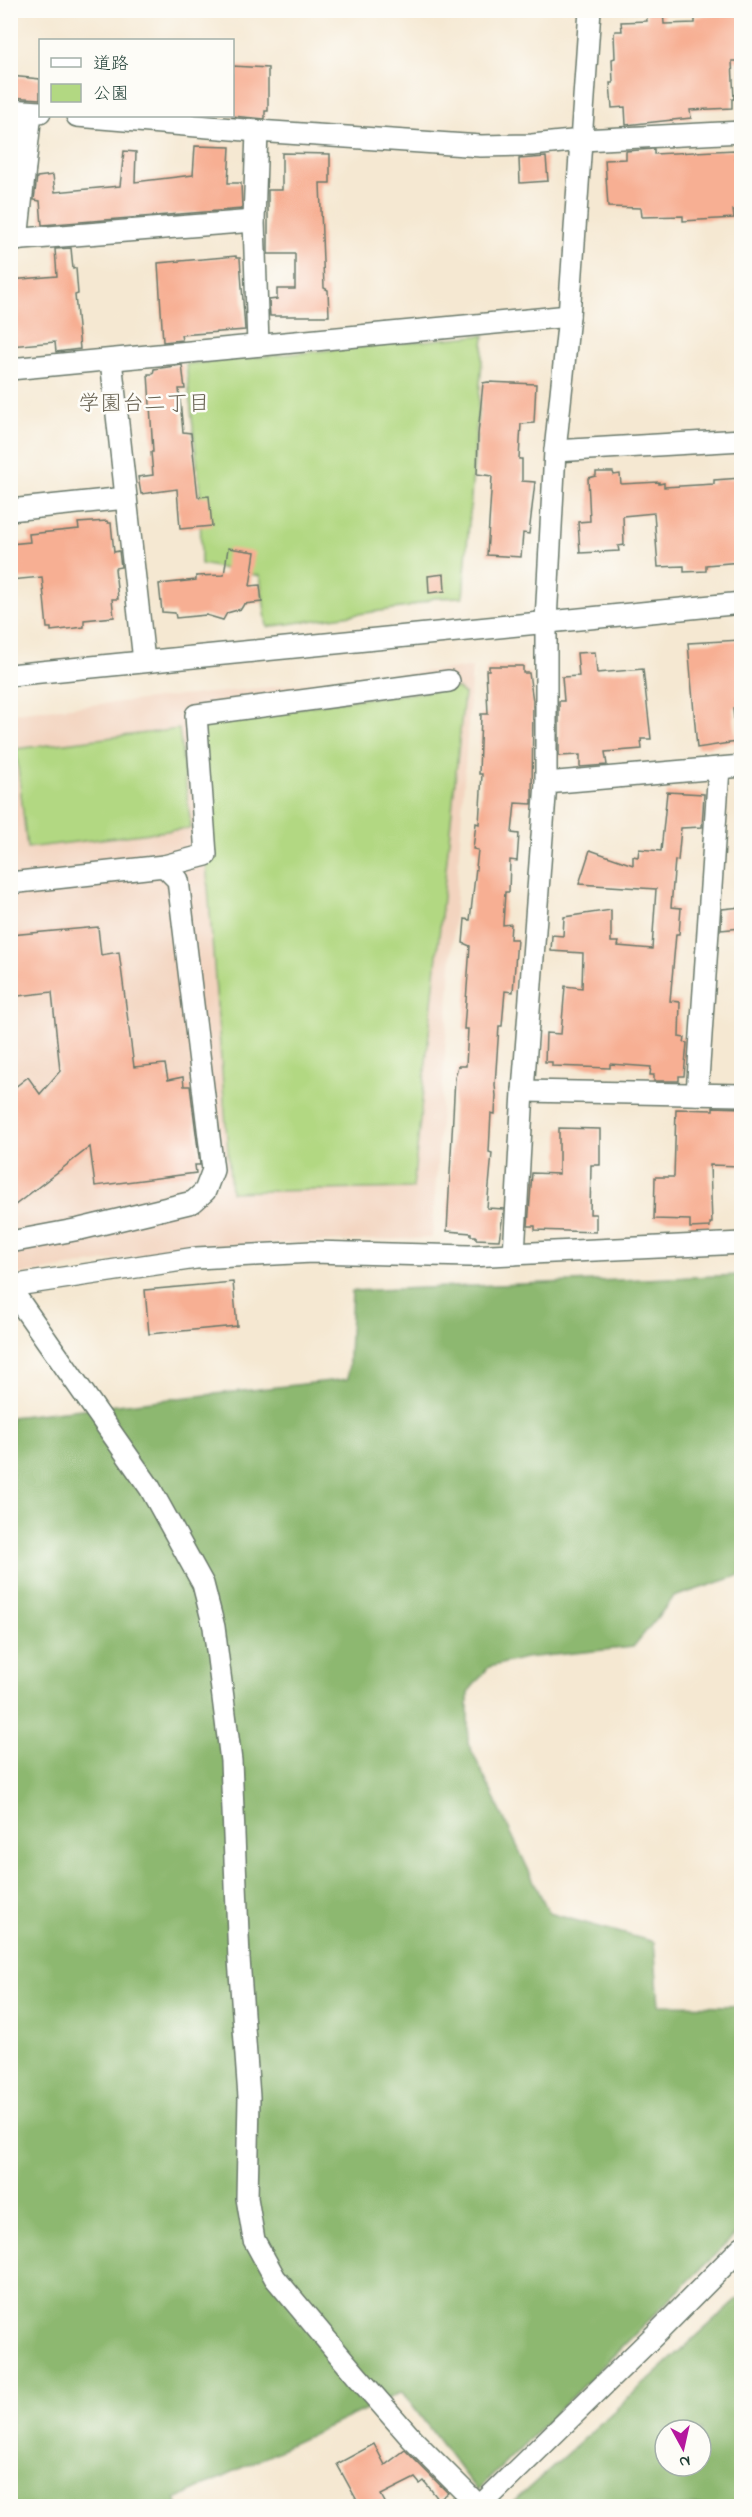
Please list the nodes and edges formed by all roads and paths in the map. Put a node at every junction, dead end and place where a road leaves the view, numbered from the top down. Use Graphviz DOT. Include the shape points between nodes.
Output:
graph roads {
  1 [pos="590,10"];
  2 [pos="27,111"];
  3 [pos="89,117"];
  4 [pos="257,131"];
  5 [pos="741,132"];
  6 [pos="582,140"];
  7 [pos="254,221"];
  8 [pos="14,240"];
  9 [pos="569,316"];
  10 [pos="258,345"];
  11 [pos="111,360"];
  12 [pos="10,369"];
  13 [pos="741,440"];
  14 [pos="555,450"];
  15 [pos="126,498"];
  16 [pos="10,510"];
  17 [pos="741,603"];
  18 [pos="546,621"];
  19 [pos="144,661"];
  20 [pos="10,675"];
  21 [pos="449,681"];
  22 [pos="741,766"];
  23 [pos="718,768"];
  24 [pos="546,783"];
  25 [pos="164,866"];
  26 [pos="10,883"];
  27 [pos="523,1091"];
  28 [pos="697,1094"];
  29 [pos="741,1095"];
  30 [pos="10,1242"];
  31 [pos="741,1243"];
  32 [pos="514,1254"];
  33 [pos="10,1287"];
  34 [pos="741,2247"];
  35 [pos="480,2506"];
  1 -- 6 [label="street"];
  2 -- 8 [label="street"];
  3 -- 4 [label="street"];
  4 -- 6 [label="street" via="481,146"];
  4 -- 7 [label="street"];
  5 -- 6 [label="street"];
  6 -- 9 [label="street"];
  7 -- 8 [label="street"];
  7 -- 10 [label="street"];
  9 -- 10 [label="street"];
  9 -- 14 [label="street"];
  10 -- 11 [label="street"];
  11 -- 12 [label="street"];
  11 -- 15 [label="street"];
  13 -- 14 [label="street"];
  14 -- 18 [label="street"];
  15 -- 16 [label="street"];
  15 -- 19 [label="street"];
  17 -- 18 [label="street"];
  18 -- 19 [label="street"];
  18 -- 24 [label="street"];
  19 -- 20 [label="street"];
  21 -- 25 [label="street" via="196,715 206,855"];
  22 -- 23 [label="street"];
  23 -- 24 [label="street"];
  23 -- 28 [label="street"];
  24 -- 27 [label="street"];
  25 -- 26 [label="street"];
  25 -- 30 [label="street" via="178,880 213,1170 205,1191 193,1202 155,1212"];
  27 -- 28 [label="street"];
  27 -- 32 [label="street"];
  28 -- 29 [label="street"];
  31 -- 32 [label="street"];
  32 -- 33 [label="street" via="312,1252 196,1258"];
  33 -- 35 [label="street" via="150,1488 203,1584 231,1761 249,2097 247,2198 254,2240 275,2278 356,2375 412,2439"];
  34 -- 35 [label="street"];
}
